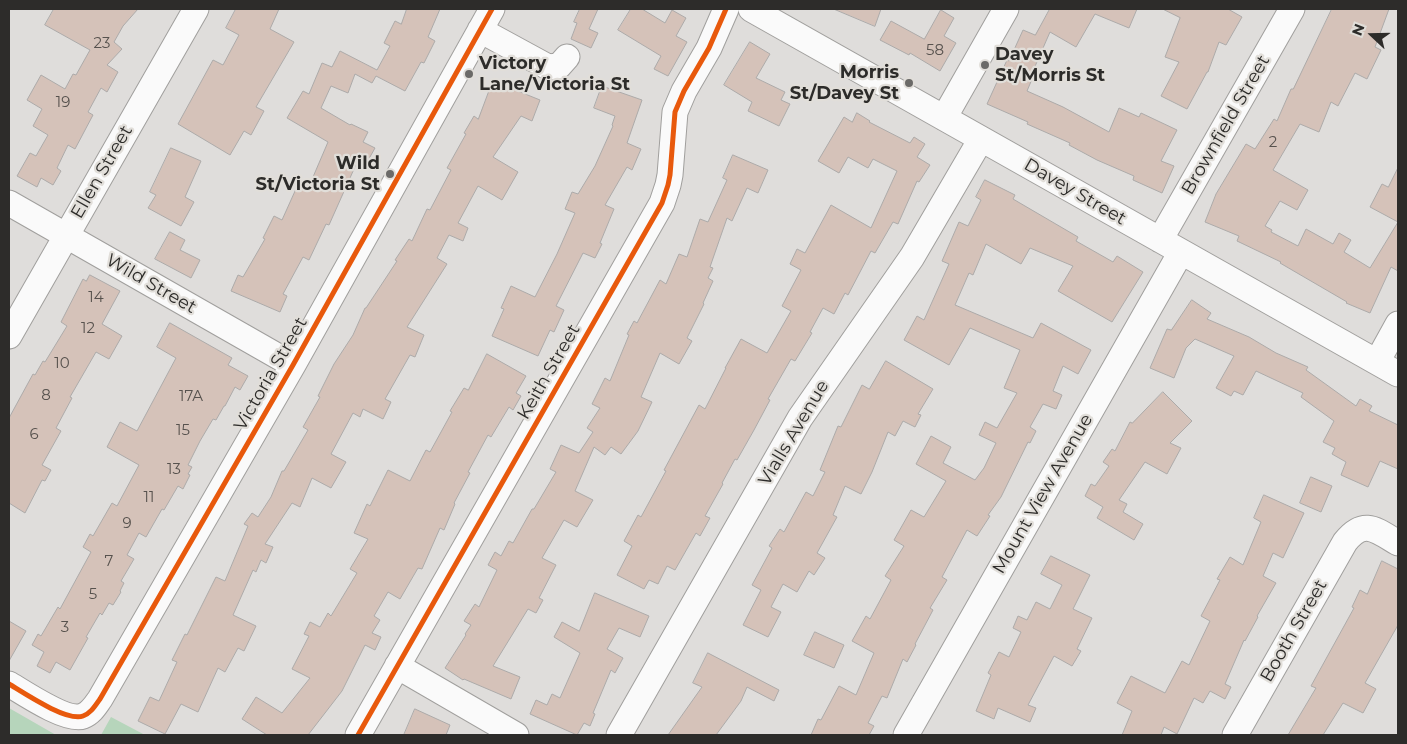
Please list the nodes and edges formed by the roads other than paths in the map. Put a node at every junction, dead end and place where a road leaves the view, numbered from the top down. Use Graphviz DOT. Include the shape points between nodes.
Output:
graph roads {
  1 [pos="196,9"];
  2 [pos="726,9"];
  3 [pos="737,9"];
  4 [pos="751,9"];
  5 [pos="1006,9"];
  6 [pos="1292,9"];
  7 [pos="487,15"];
  8 [pos="709,48"];
  9 [pos="567,57"];
  10 [pos="944,118"];
  11 [pos="981,139"];
  12 [pos="9,203"];
  13 [pos="66,235"];
  14 [pos="1171,246"];
  15 [pos="1398,324"];
  16 [pos="9,336"];
  17 [pos="1377,362"];
  18 [pos="293,365"];
  19 [pos="1398,374"];
  20 [pos="1398,542"];
  21 [pos="397,666"];
  22 [pos="9,684"];
  23 [pos="358,735"];
  24 [pos="516,735"];
  25 [pos="619,735"];
  26 [pos="906,735"];
  27 [pos="1235,735"];
  1 -- 13 [label="street, Ellen Street"];
  2 -- 8 [label="street, Keith Street"];
  3 -- 8 [label="street, Keith Street"];
  4 -- 10 [label="street, Davey Street"];
  5 -- 10 [label="street"];
  6 -- 14 [label="street, Brownfield Street"];
  7 -- 9 [label="street" via="548,67 559,66"];
  7 -- 18 [label="street, Victoria Street"];
  8 -- 21 [label="street, Keith Street" via="684,91 676,112 670,175 662,203"];
  10 -- 11 [label="street, Davey Street"];
  11 -- 14 [label="street, Davey Street"];
  11 -- 25 [label="street, Vialls Avenue" via="912,257 800,418"];
  12 -- 13 [label="street, Wild Street"];
  13 -- 16 [label="street, Ellen Street"];
  13 -- 18 [label="street, Wild Street"];
  14 -- 17 [label="street, Davey Street"];
  14 -- 26 [label="street, Mount View Avenue"];
  15 -- 17 [label="street"];
  17 -- 19 [label="street, Davey Street"];
  18 -- 22 [label="street, Victoria Street" via="100,699 88,714 82,717 66,715"];
  20 -- 27 [label="street, Booth Street" via="1364,528 1351,534"];
  21 -- 23 [label="street, Keith Street"];
  21 -- 24 [label="street"];
}
